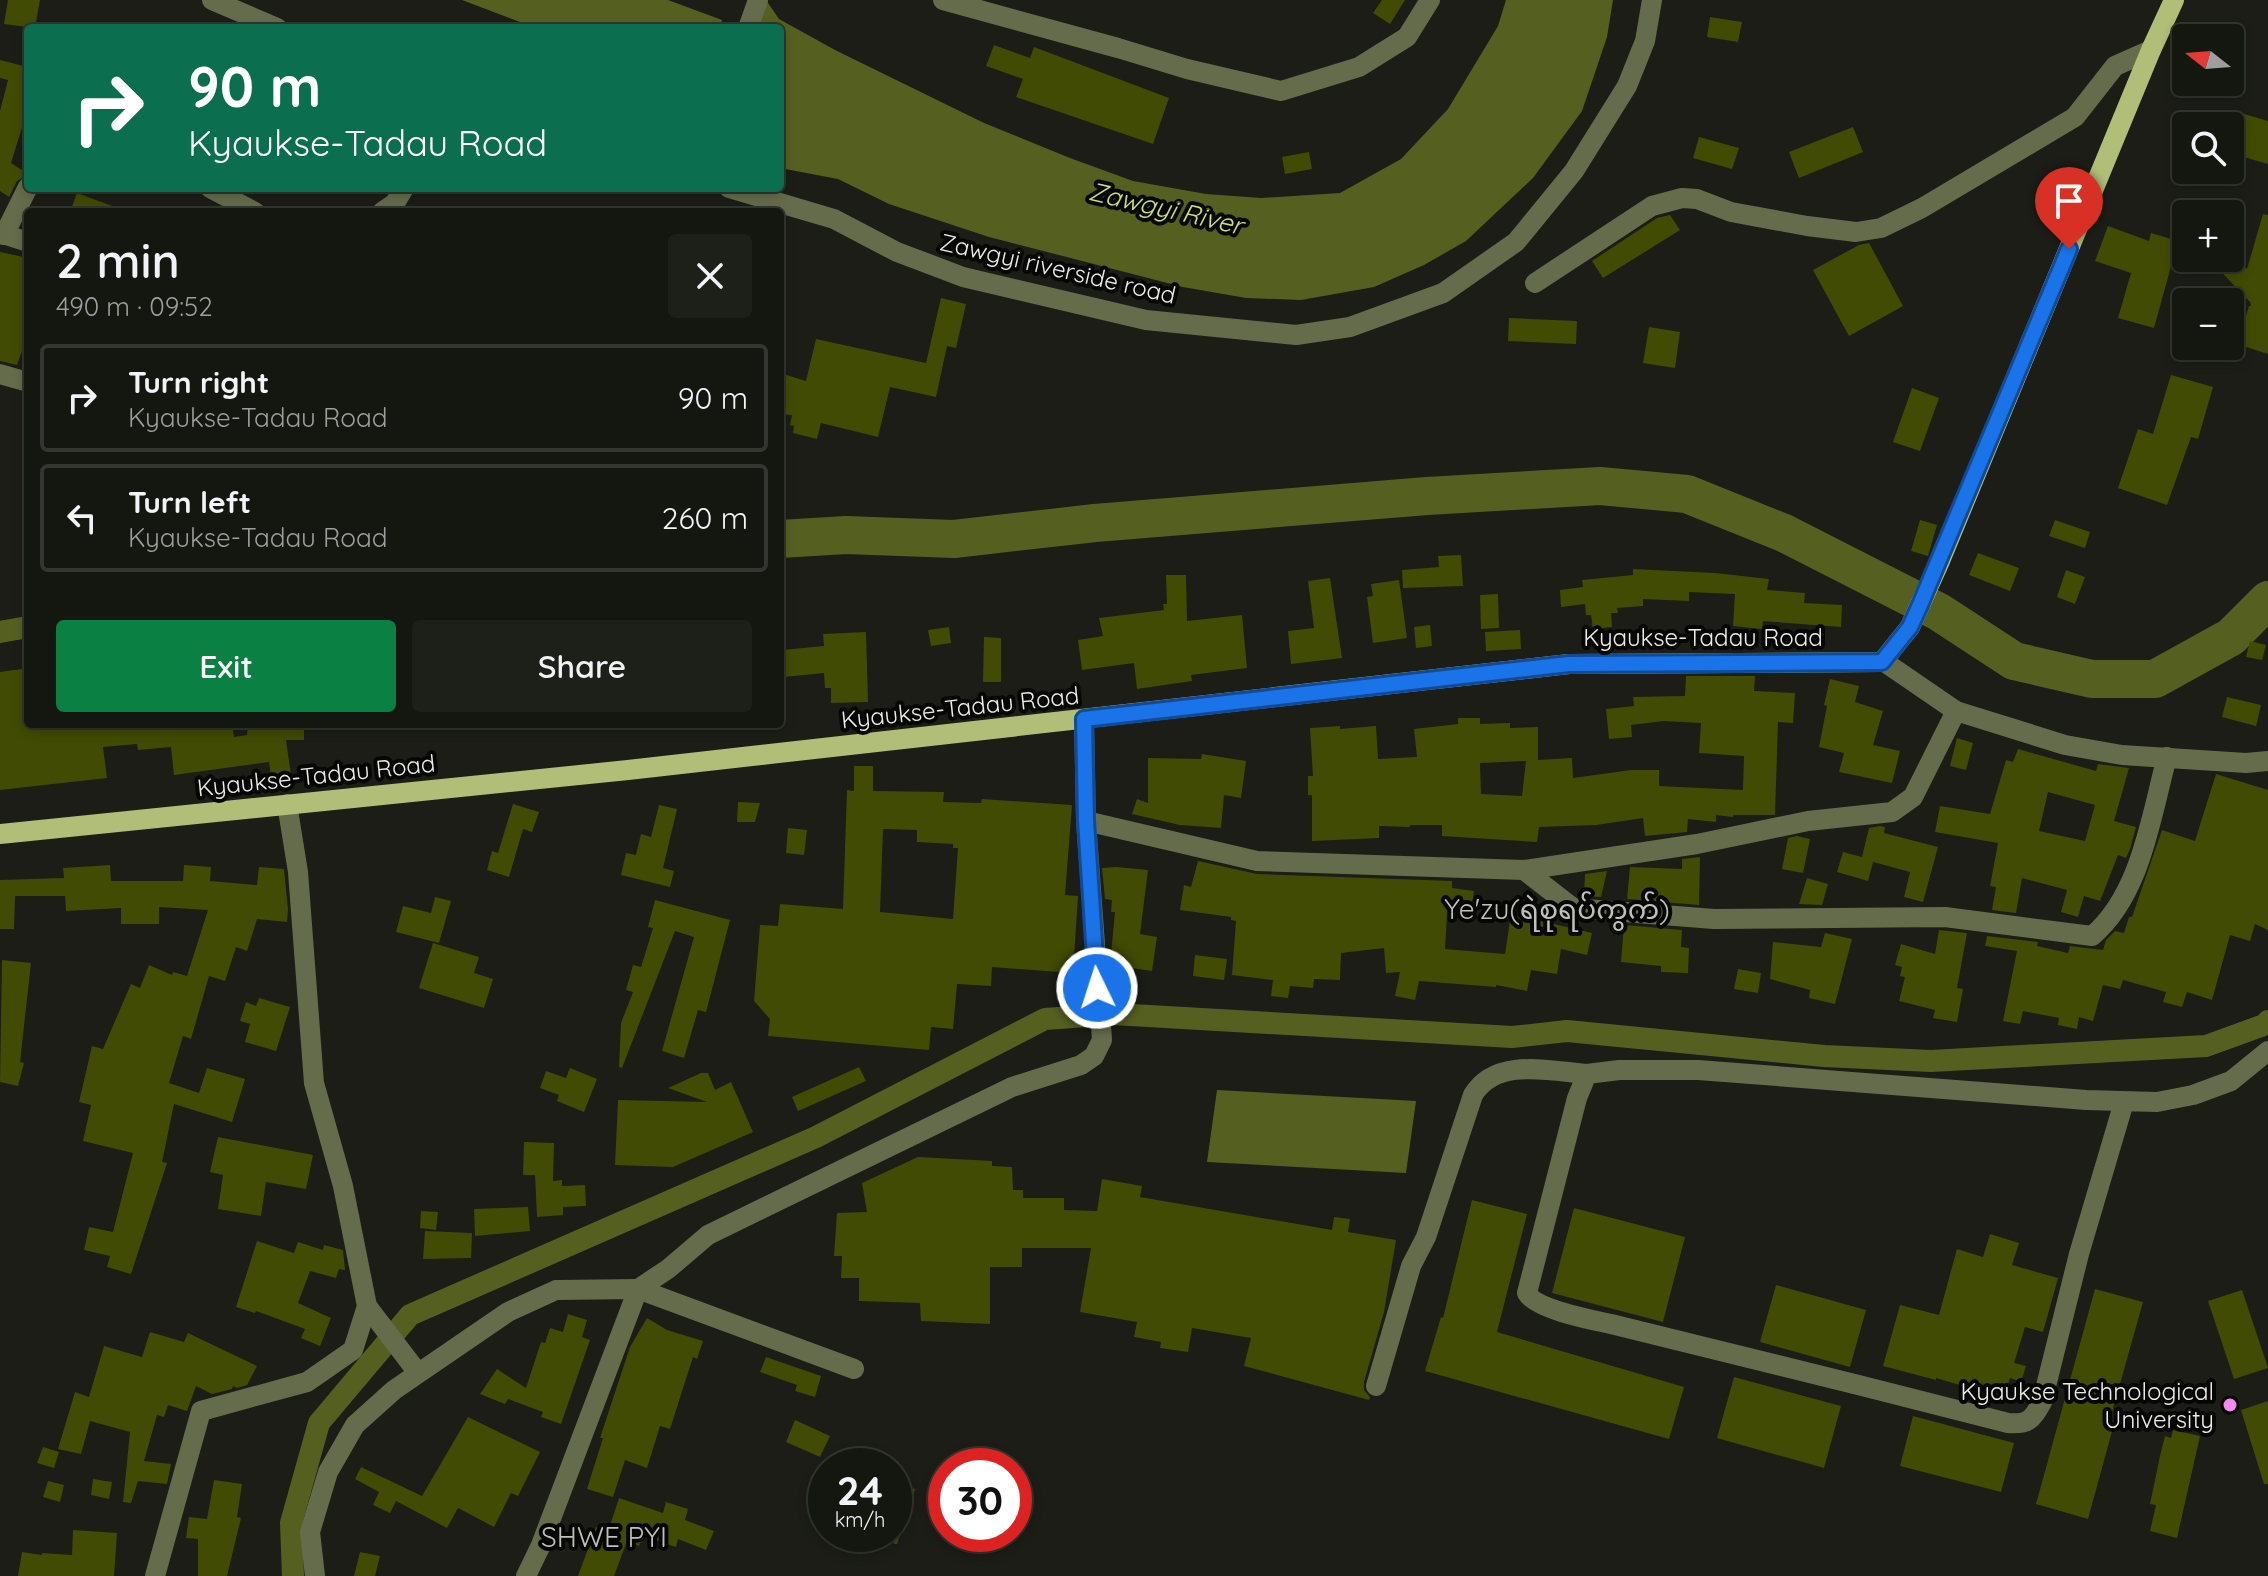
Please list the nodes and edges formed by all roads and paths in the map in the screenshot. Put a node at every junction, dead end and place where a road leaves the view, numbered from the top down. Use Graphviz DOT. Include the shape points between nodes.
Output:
graph roads {
  1 [pos="212,0"];
  2 [pos="758,0"];
  3 [pos="943,0"];
  4 [pos="1430,0"];
  5 [pos="1652,0"];
  6 [pos="2174,0"];
  7 [pos="266,24"];
  8 [pos="749,24"];
  9 [pos="2151,50"];
  10 [pos="25,192"];
  11 [pos="218,192"];
  12 [pos="402,192"];
  13 [pos="743,192"];
  14 [pos="248,208"];
  15 [pos="388,208"];
  16 [pos="2,234"];
  17 [pos="24,241"];
  18 [pos="1535,283"];
  19 [pos="0,374"];
  20 [pos="24,381"];
  21 [pos="1883,661"];
  22 [pos="1956,711"];
  23 [pos="1084,719"];
  24 [pos="2167,757"];
  25 [pos="2268,761"];
  26 [pos="287,804"];
  27 [pos="1086,821"];
  28 [pos="0,834"];
  29 [pos="1524,870"];
  30 [pos="2268,1051"];
  31 [pos="1587,1074"];
  32 [pos="2124,1102"];
  33 [pos="638,1289"];
  34 [pos="367,1306"];
  35 [pos="854,1369"];
  36 [pos="418,1373"];
  37 [pos="1376,1386"];
  38 [pos="155,1576"];
  39 [pos="315,1576"];
  40 [pos="526,1576"];
  1 -- 7 [label="street"];
  2 -- 8 [label="street"];
  3 -- 4 [label="street" via="1281,91 1359,67 1407,37"];
  5 -- 13 [label="street, Zawgyi riverside road" via="1645,41 1627,86 1574,171 1516,242 1443,293 1350,327 1296,335 1146,320 963,277 897,252 834,219"];
  6 -- 9 [label="main road"];
  9 -- 18 [label="street" via="2115,66 2075,117 1881,228 1856,232 1807,226 1731,212 1697,199 1669,199"];
  9 -- 21 [label="main road" via="1940,561 1910,627"];
  10 -- 16 [label="street"];
  11 -- 14 [label="street"];
  12 -- 15 [label="street"];
  16 -- 17 [label="street"];
  19 -- 20 [label="street"];
  21 -- 22 [label="street"];
  21 -- 23 [label="main road, Kyaukse-Tadau Road" via="1569,664"];
  22 -- 24 [label="street" via="2065,745"];
  22 -- 29 [label="street" via="1913,797 1892,812 1808,821"];
  23 -- 26 [label="main road, Kyaukse-Tadau Road"];
  23 -- 27 [label="street"];
  24 -- 25 [label="street"];
  24 -- 29 [label="street" via="2139,862 2110,921 2092,936 1945,917 1714,919 1573,908"];
  26 -- 28 [label="main road, Kyaukse-Tadau Road"];
  26 -- 34 [label="street" via="298,872 314,1083 343,1186"];
  27 -- 29 [label="street" via="1257,861"];
  27 -- 33 [label="street" via="1102,1040 1094,1056 1012,1087 708,1235"];
  30 -- 32 [label="street" via="2231,1081 2193,1095"];
  31 -- 32 [label="street" via="1698,1070"];
  31 -- 32 [label="street" via="1535,1256 1527,1293 1531,1300 1591,1320 2018,1424 2034,1417 2042,1402"];
  31 -- 37 [label="street" via="1516,1069 1479,1086 1411,1266"];
  33 -- 35 [label="street"];
  33 -- 36 [label="street" via="556,1290 508,1312"];
  33 -- 40 [label="street"];
  34 -- 36 [label="street"];
  34 -- 38 [label="street" via="353,1350 307,1382 201,1411"];
  36 -- 39 [label="street" via="355,1425 328,1472 310,1532"];
}
